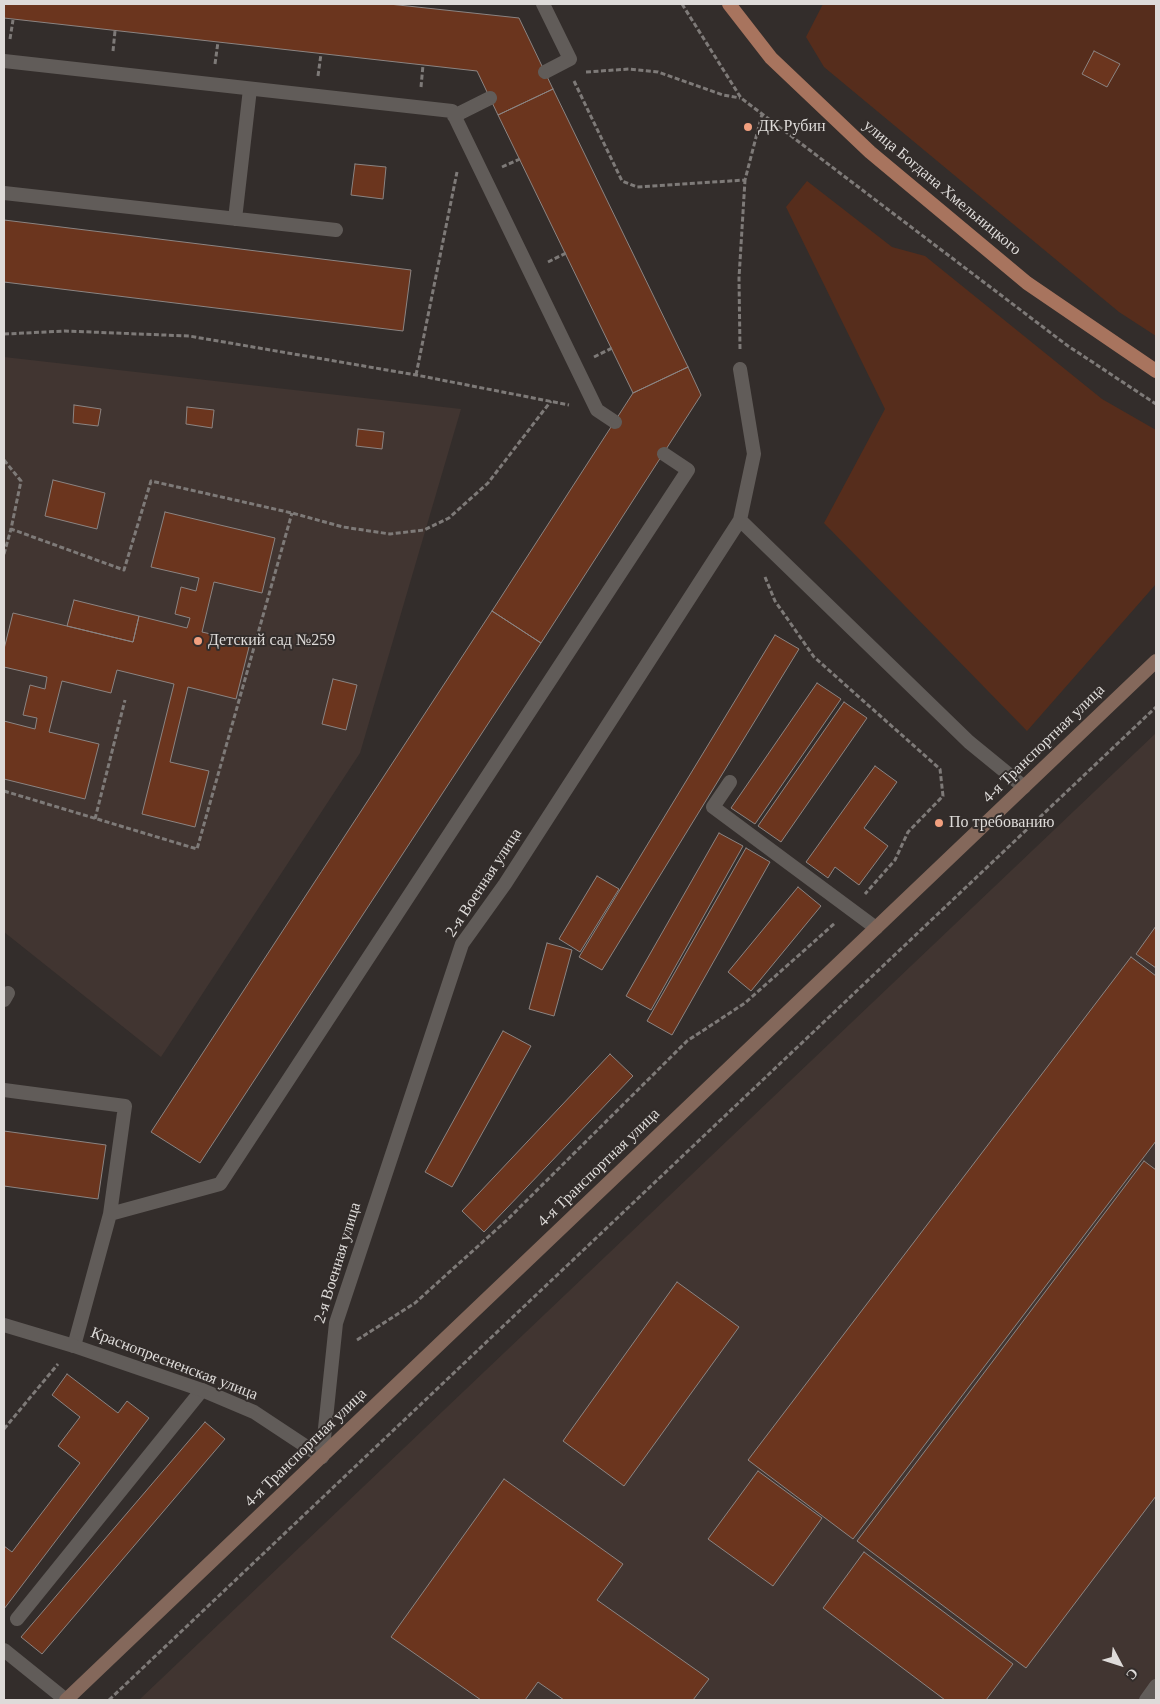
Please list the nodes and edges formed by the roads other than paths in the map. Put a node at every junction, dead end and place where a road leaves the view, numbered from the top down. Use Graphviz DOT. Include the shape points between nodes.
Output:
graph roads {
  1 [pos="543,4"];
  2 [pos="729,4"];
  3 [pos="4,62"];
  4 [pos="545,72"];
  5 [pos="250,89"];
  6 [pos="490,98"];
  7 [pos="454,116"];
  8 [pos="4,193"];
  9 [pos="235,219"];
  10 [pos="336,230"];
  11 [pos="740,369"];
  12 [pos="1156,371"];
  13 [pos="615,422"];
  14 [pos="664,454"];
  15 [pos="740,520"];
  16 [pos="1156,661"];
  17 [pos="730,782"];
  18 [pos="1024,787"];
  19 [pos="876,928"];
  20 [pos="4,1090"];
  21 [pos="110,1214"];
  22 [pos="4,1325"];
  23 [pos="74,1346"];
  24 [pos="202,1390"];
  25 [pos="322,1456"];
  26 [pos="17,1619"];
  27 [pos="4,1650"];
  28 [pos="1156,1686"];
  29 [pos="66,1700"];
  30 [pos="1146,1700"];
  1 -- 4 [label="street" via="570,59"];
  2 -- 12 [label="main road, улица Богдана Хмельницкого" via="771,58 870,152 1027,284"];
  3 -- 5 [label="street"];
  5 -- 7 [label="street" via="452,111"];
  5 -- 9 [label="street"];
  6 -- 7 [label="street"];
  7 -- 13 [label="street" via="597,410"];
  8 -- 9 [label="street"];
  9 -- 10 [label="street"];
  11 -- 15 [label="street, 2-я Военная улица" via="754,454"];
  14 -- 21 [label="street" via="688,470 220,1184"];
  15 -- 18 [label="street" via="969,742"];
  15 -- 25 [label="street, 2-я Военная улица" via="505,884 462,944 336,1322"];
  16 -- 18 [label="main road, 4-я Транспортная улица"];
  17 -- 19 [label="street" via="713,807"];
  18 -- 19 [label="main road, 4-я Транспортная улица"];
  19 -- 25 [label="main road, 4-я Транспортная улица"];
  20 -- 21 [label="street" via="125,1106"];
  21 -- 23 [label="street"];
  22 -- 23 [label="street, Краснопресненская улица"];
  23 -- 24 [label="street, Краснопресненская улица"];
  24 -- 25 [label="street, Краснопресненская улица" via="254,1412"];
  24 -- 26 [label="street"];
  25 -- 29 [label="main road, 4-я Транспортная улица"];
  27 -- 29 [label="street"];
  28 -- 30 [label="street"];
}
